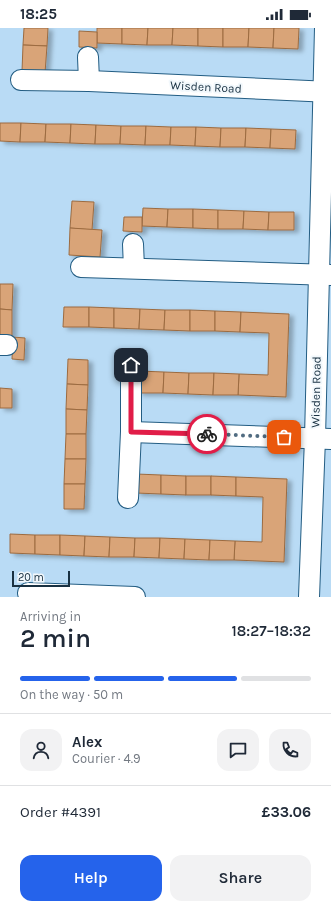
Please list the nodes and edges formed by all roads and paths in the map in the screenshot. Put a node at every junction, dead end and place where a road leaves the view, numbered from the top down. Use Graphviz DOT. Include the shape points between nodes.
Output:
graph roads {
  1 [pos="325,28"];
  2 [pos="88,57"];
  3 [pos="21,80"];
  4 [pos="90,81"];
  5 [pos="327,92"];
  6 [pos="133,244"];
  7 [pos="81,266"];
  8 [pos="134,268"];
  9 [pos="325,275"];
  10 [pos="131,365"];
  11 [pos="131,432"];
  12 [pos="323,439"];
  13 [pos="128,498"];
  14 [pos="28,593"];
  15 [pos="135,597"];
  16 [pos="309,597"];
  1 -- 5 [label="street, Wisden Road"];
  2 -- 4 [label="street"];
  3 -- 4 [label="street, Wisden Road"];
  4 -- 5 [label="street, Wisden Road"];
  5 -- 9 [label="street, Wisden Road"];
  6 -- 8 [label="street"];
  7 -- 8 [label="street"];
  8 -- 9 [label="street"];
  9 -- 12 [label="street, Wisden Road"];
  10 -- 11 [label="street"];
  11 -- 12 [label="street, Wisden Road"];
  11 -- 13 [label="street"];
  12 -- 16 [label="street, Wisden Road"];
  14 -- 15 [label="street"];
}
